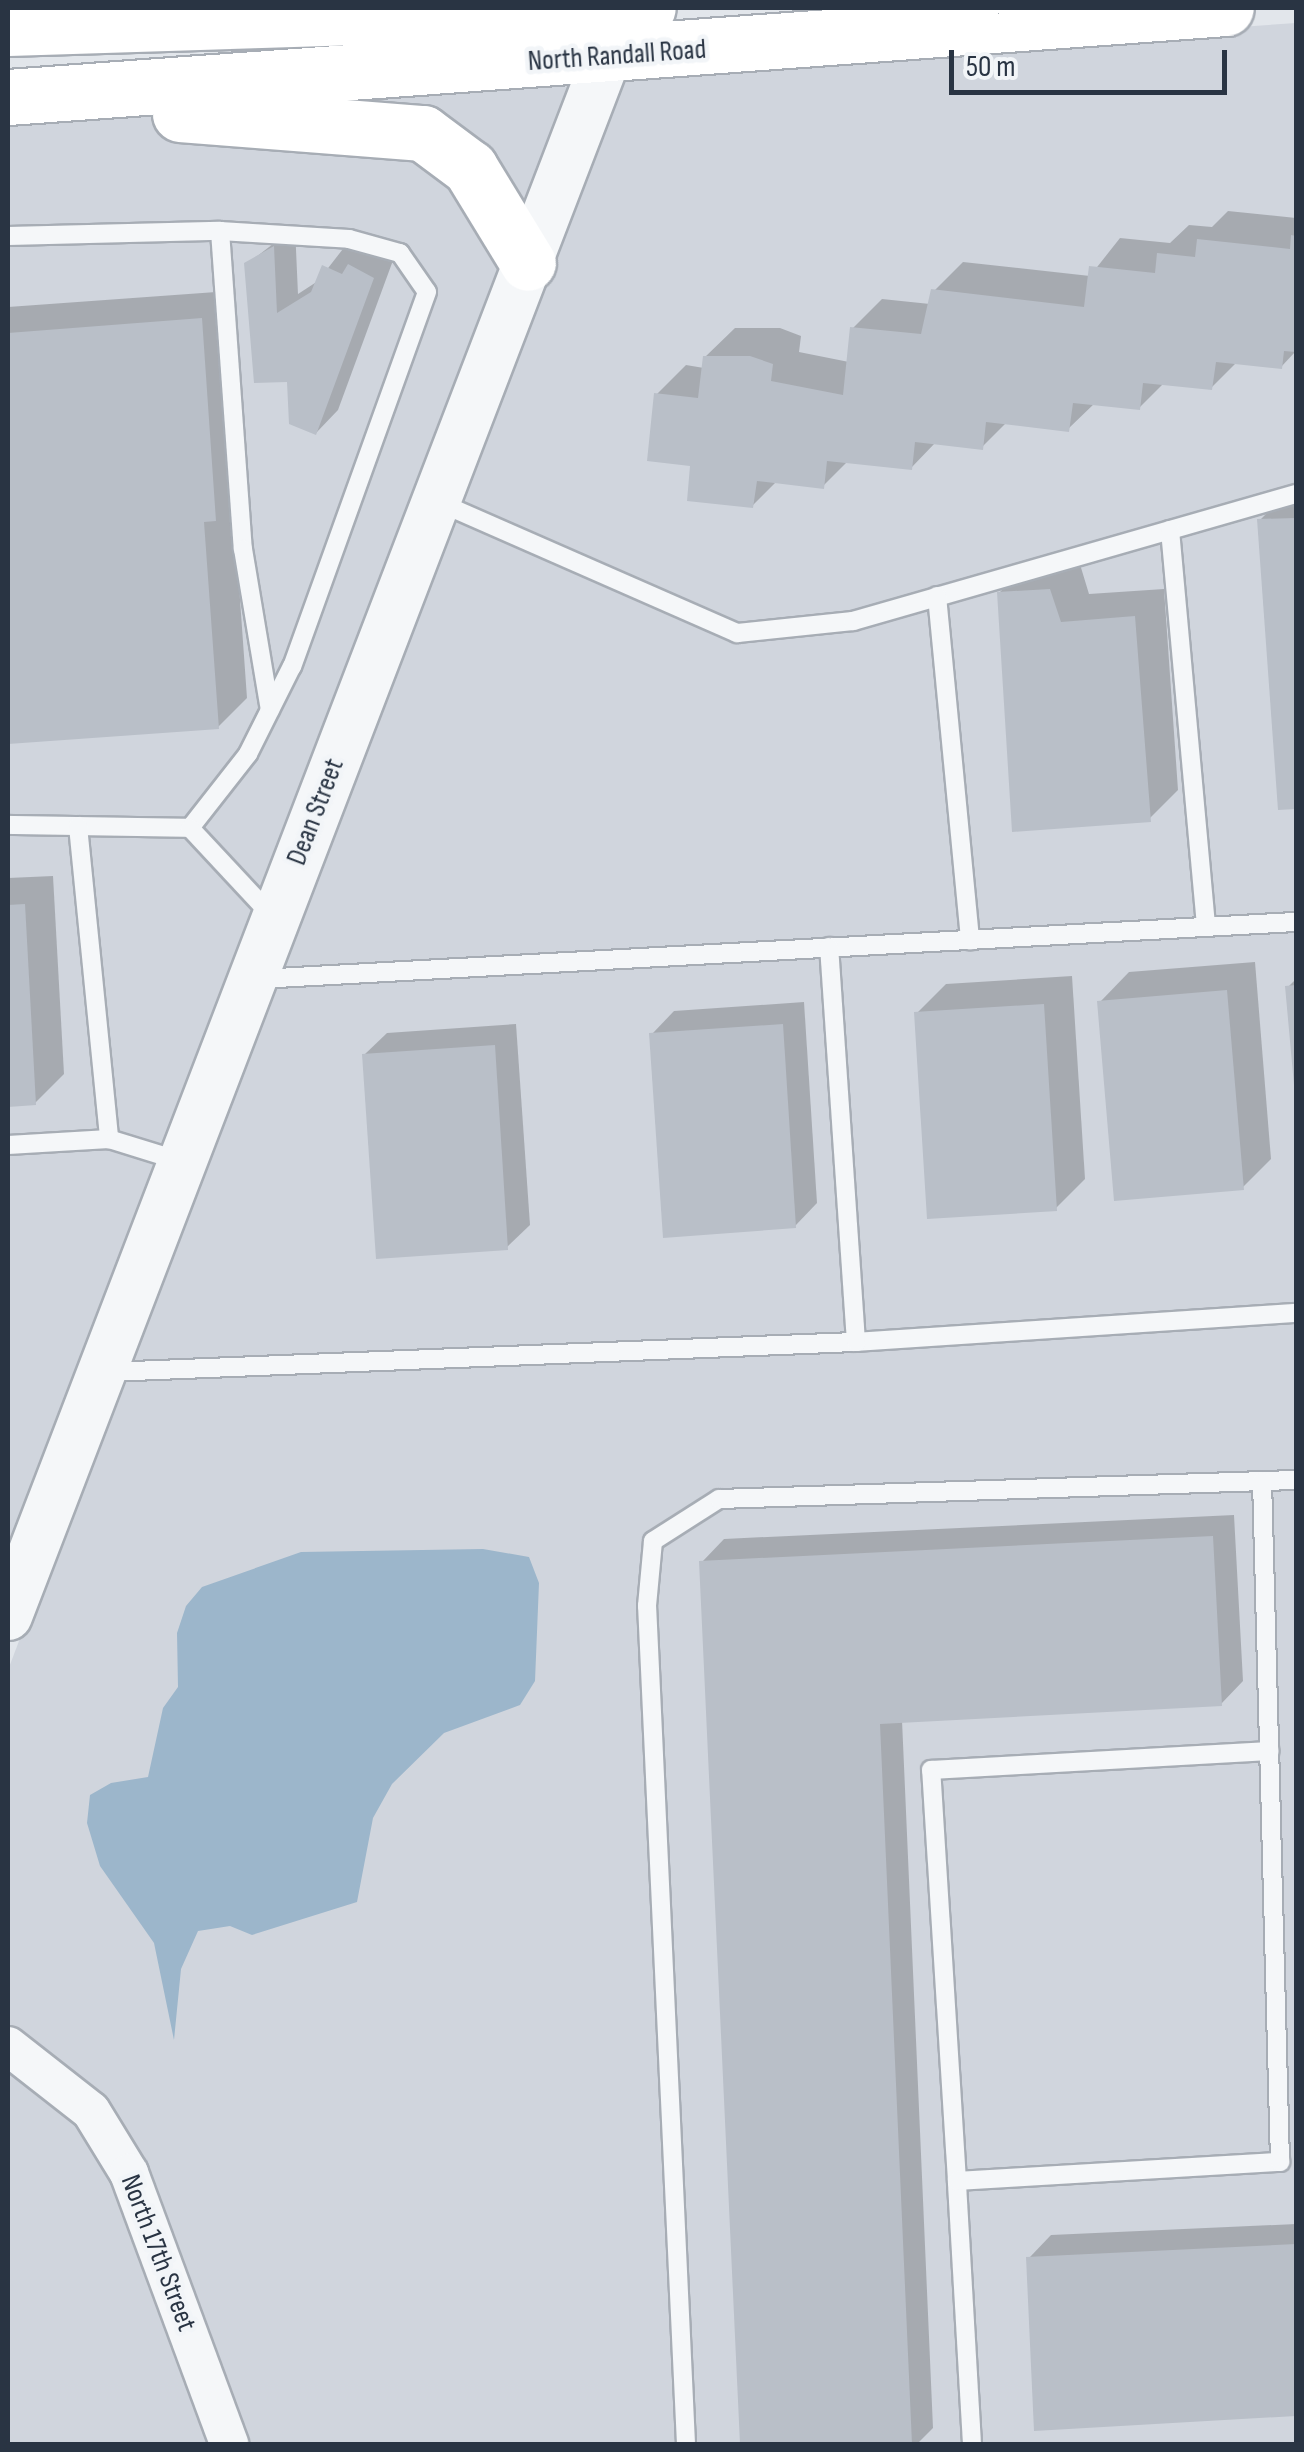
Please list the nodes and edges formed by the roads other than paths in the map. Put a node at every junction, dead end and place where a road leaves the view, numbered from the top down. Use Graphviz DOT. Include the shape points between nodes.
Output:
graph roads {
  1 [pos="648,8"];
  2 [pos="1226,8"];
  3 [pos="620,24"];
  4 [pos="8,28"];
  5 [pos="8,100"];
  6 [pos="220,232"];
  7 [pos="8,236"];
  8 [pos="528,264"];
  9 [pos="1296,494"];
  10 [pos="435,501"];
  11 [pos="1170,530"];
  12 [pos="938,596"];
  13 [pos="270,710"];
  14 [pos="8,824"];
  15 [pos="78,826"];
  16 [pos="190,828"];
  17 [pos="275,919"];
  18 [pos="1296,922"];
  19 [pos="1206,926"];
  20 [pos="970,940"];
  21 [pos="830,947"];
  22 [pos="252,979"];
  23 [pos="109,1139"];
  24 [pos="8,1145"];
  25 [pos="182,1161"];
  26 [pos="1296,1313"];
  27 [pos="856,1342"];
  28 [pos="104,1372"];
  29 [pos="1296,1480"];
  30 [pos="1262,1481"];
  31 [pos="8,1616"];
  32 [pos="1269,1751"];
  33 [pos="8,2046"];
  34 [pos="957,2180"];
  35 [pos="230,2444"];
  36 [pos="686,2444"];
  37 [pos="972,2444"];
  1 -- 3 [label="main road, North Randall Road"];
  2 -- 3 [label="main road, North Randall Road"];
  3 -- 4 [label="main road, North Randall Road"];
  3 -- 5 [label="main road, North Randall Road"];
  3 -- 8 [label="street, Dean Street"];
  5 -- 8 [label="main road" via="422,133 470,168"];
  6 -- 7 [label="lane"];
  6 -- 13 [label="lane" via="243,548"];
  6 -- 13 [label="lane" via="349,239 400,253 426,292 292,666"];
  8 -- 10 [label="street, Dean Street"];
  9 -- 11 [label="lane"];
  10 -- 12 [label="lane" via="737,633 852,621"];
  10 -- 17 [label="street, Dean Street"];
  11 -- 12 [label="lane"];
  11 -- 19 [label="lane"];
  12 -- 20 [label="lane"];
  13 -- 16 [label="lane" via="248,754"];
  14 -- 15 [label="lane"];
  15 -- 16 [label="lane"];
  15 -- 23 [label="lane"];
  16 -- 17 [label="lane"];
  17 -- 22 [label="street, Dean Street"];
  18 -- 19 [label="lane"];
  19 -- 20 [label="lane"];
  20 -- 21 [label="lane"];
  21 -- 22 [label="lane"];
  21 -- 27 [label="lane"];
  22 -- 25 [label="street, Dean Street"];
  23 -- 24 [label="lane"];
  23 -- 25 [label="lane"];
  25 -- 28 [label="street, Dean Street"];
  26 -- 27 [label="lane"];
  27 -- 28 [label="lane"];
  28 -- 31 [label="street, Dean Street"];
  29 -- 30 [label="lane"];
  30 -- 32 [label="lane"];
  30 -- 36 [label="lane" via="719,1499 653,1541 646,1606"];
  32 -- 34 [label="lane" via="1280,2162"];
  32 -- 34 [label="lane" via="932,1770"];
  33 -- 35 [label="street, North 17th Street" via="47,2070 91,2111 130,2173"];
  34 -- 37 [label="lane"];
}
